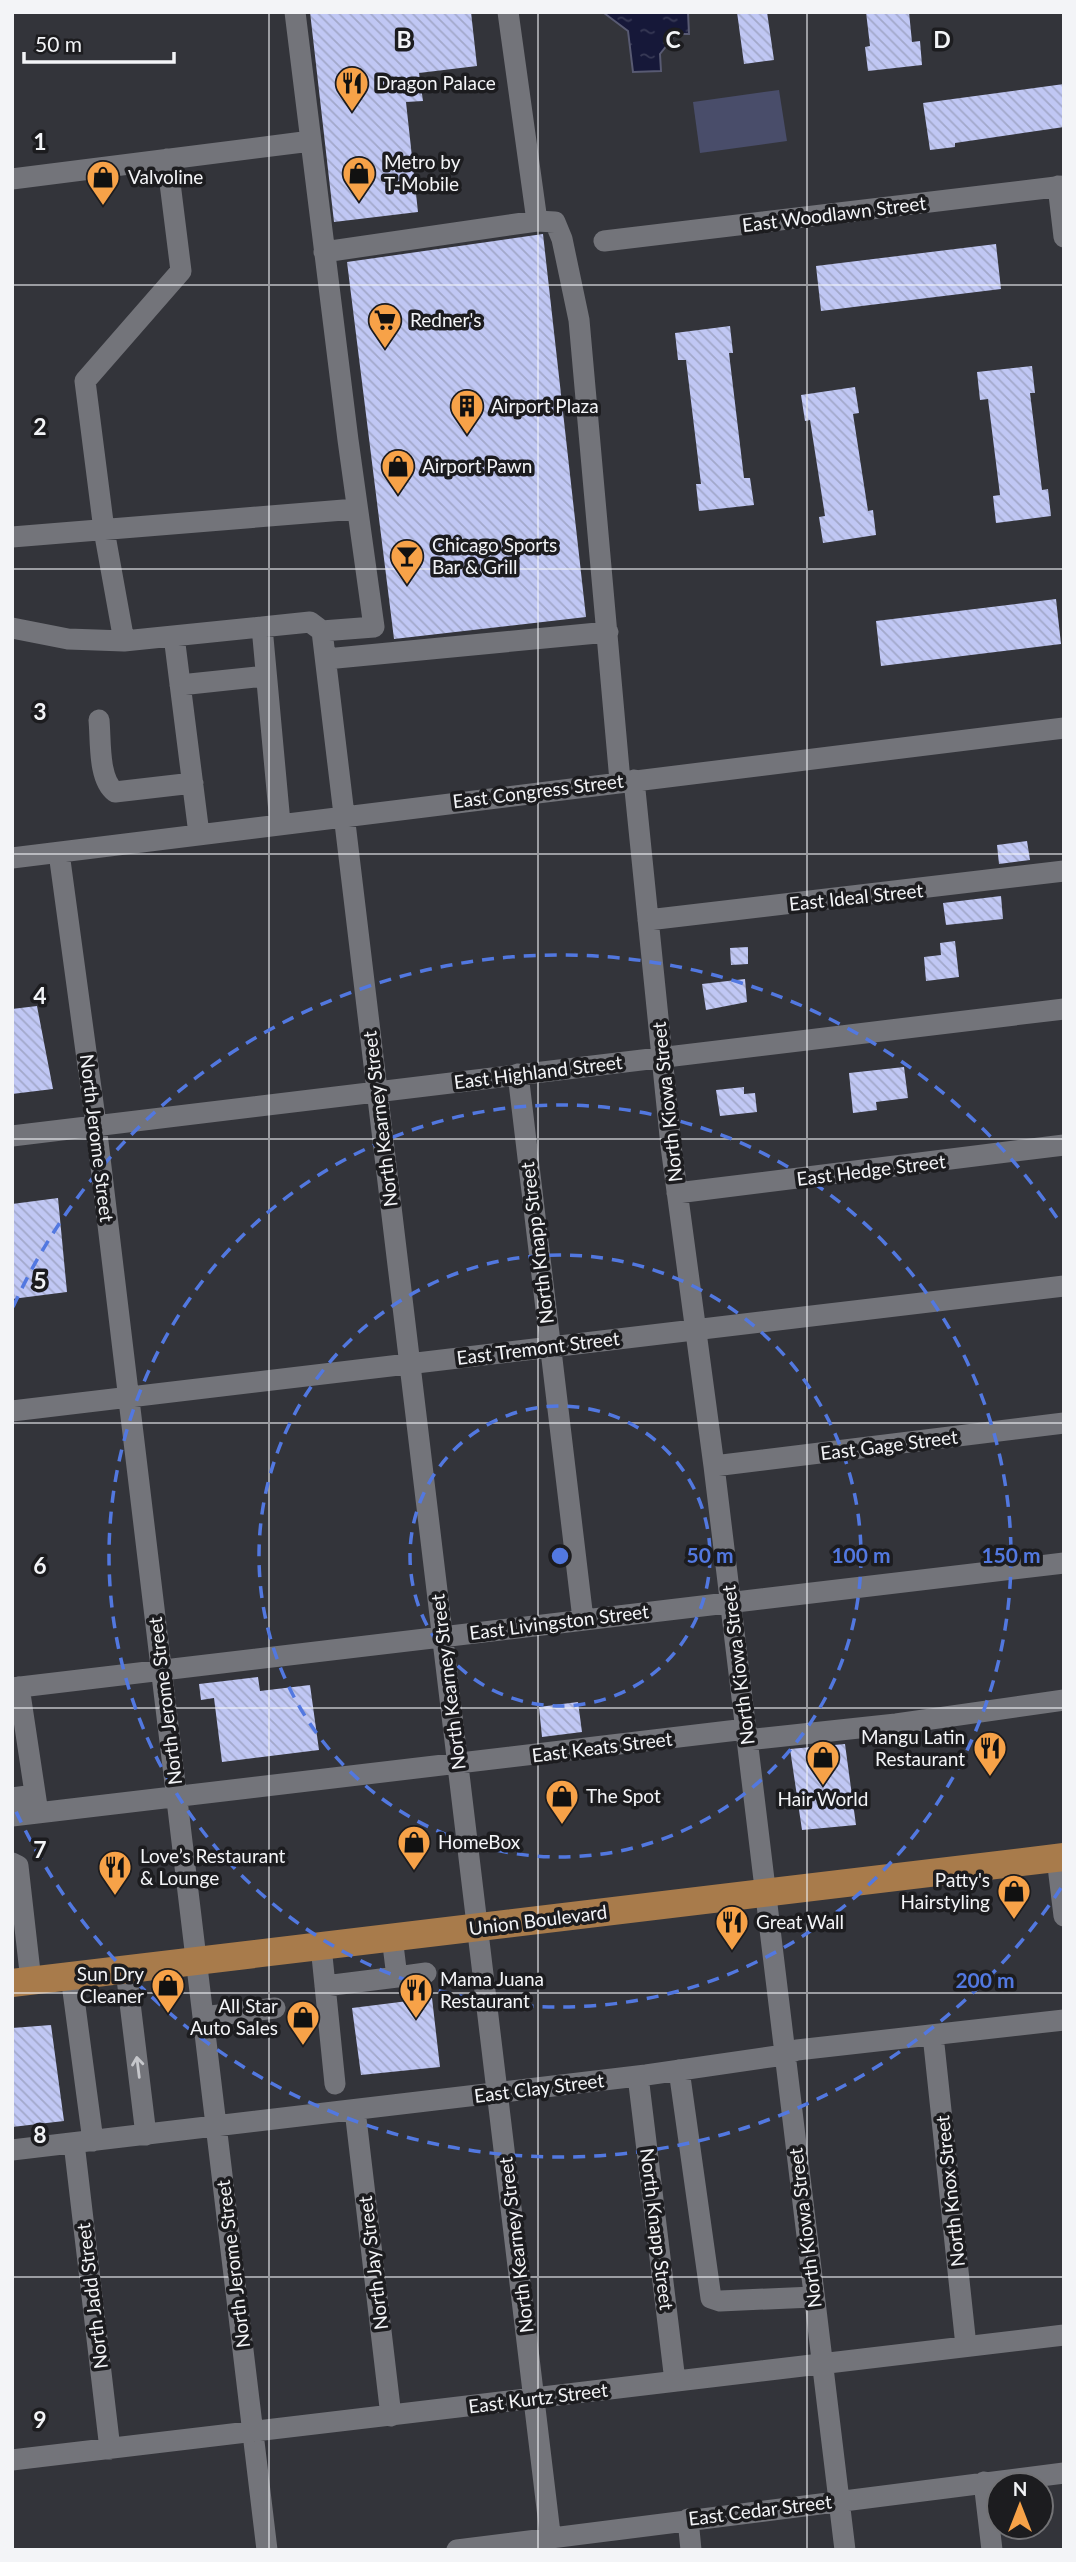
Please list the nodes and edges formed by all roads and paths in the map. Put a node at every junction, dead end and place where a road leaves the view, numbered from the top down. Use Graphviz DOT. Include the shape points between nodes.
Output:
graph roads {
  1 [pos="295,12"];
  2 [pos="508,12"];
  3 [pos="311,141"];
  4 [pos="167,159"];
  5 [pos="12,179"];
  6 [pos="1061,186"];
  7 [pos="537,221"];
  8 [pos="1064,237"];
  9 [pos="604,241"];
  10 [pos="324,252"];
  11 [pos="356,509"];
  12 [pos="104,530"];
  13 [pos="12,537"];
  14 [pos="261,627"];
  15 [pos="12,628"];
  16 [pos="322,631"];
  17 [pos="608,632"];
  18 [pos="174,636"];
  19 [pos="124,641"];
  20 [pos="326,659"];
  21 [pos="266,676"];
  22 [pos="180,685"];
  23 [pos="99,720"];
  24 [pos="1064,728"];
  25 [pos="627,780"];
  26 [pos="193,783"];
  27 [pos="344,815"];
  28 [pos="280,823"];
  29 [pos="199,834"];
  30 [pos="59,853"];
  31 [pos="12,858"];
  32 [pos="1064,871"];
  33 [pos="648,919"];
  34 [pos="1064,1009"];
  35 [pos="662,1057"];
  36 [pos="518,1074"];
  37 [pos="377,1091"];
  38 [pos="96,1125"];
  39 [pos="12,1136"];
  40 [pos="1064,1145"];
  41 [pos="677,1193"];
  42 [pos="1064,1286"];
  43 [pos="695,1328"];
  44 [pos="549,1347"];
  45 [pos="410,1364"];
  46 [pos="128,1398"];
  47 [pos="12,1411"];
  48 [pos="1064,1423"];
  49 [pos="714,1466"];
  50 [pos="1064,1563"];
  51 [pos="730,1602"];
  52 [pos="583,1619"];
  53 [pos="443,1637"];
  54 [pos="162,1670"];
  55 [pos="16,1687"];
  56 [pos="1064,1700"];
  57 [pos="18,1715"];
  58 [pos="746,1734"];
  59 [pos="458,1765"];
  60 [pos="177,1796"];
  61 [pos="12,1798"];
  62 [pos="37,1804"];
  63 [pos="12,1816"];
  64 [pos="1060,1858"];
  65 [pos="12,1863"];
  66 [pos="765,1893"];
  67 [pos="1064,1916"];
  68 [pos="478,1927"];
  69 [pos="392,1937"];
  70 [pos="321,1945"];
  71 [pos="196,1961"];
  72 [pos="126,1970"];
  73 [pos="426,1973"];
  74 [pos="71,1976"];
  75 [pos="397,1977"];
  76 [pos="21,1982"];
  77 [pos="325,1986"];
  78 [pos="275,2008"];
  79 [pos="203,2017"];
  80 [pos="1064,2020"];
  81 [pos="933,2035"];
  82 [pos="784,2055"];
  83 [pos="680,2070"];
  84 [pos="638,2076"];
  85 [pos="335,2084"];
  86 [pos="498,2093"];
  87 [pos="355,2110"];
  88 [pos="216,2126"];
  89 [pos="146,2134"];
  90 [pos="83,2142"];
  91 [pos="12,2150"];
  92 [pos="813,2297"];
  93 [pos="1064,2335"];
  94 [pos="966,2346"];
  95 [pos="821,2364"];
  96 [pos="676,2381"];
  97 [pos="534,2400"];
  98 [pos="391,2416"];
  99 [pos="253,2432"];
  100 [pos="110,2449"];
  101 [pos="12,2460"];
  102 [pos="985,2482"];
  103 [pos="838,2500"];
  104 [pos="688,2519"];
  105 [pos="551,2543"];
  106 [pos="267,2550"];
  107 [pos="457,2550"];
  108 [pos="691,2550"];
  109 [pos="845,2550"];
  1 -- 3 [label="street"];
  2 -- 7 [label="street"];
  3 -- 4 [label="street"];
  3 -- 10 [label="street"];
  4 -- 5 [label="street"];
  4 -- 12 [label="street" via="181,271 85,381"];
  6 -- 8 [label="street"];
  6 -- 9 [label="street, East Woodlawn Street"];
  7 -- 10 [label="street"];
  7 -- 17 [label="street, North Kiowa Street" via="555,222 579,320"];
  10 -- 11 [label="street"];
  11 -- 12 [label="street"];
  11 -- 16 [label="street" via="374,627"];
  12 -- 13 [label="street"];
  12 -- 19 [label="street"];
  14 -- 16 [label="street" via="310,622"];
  14 -- 18 [label="street"];
  14 -- 21 [label="street"];
  15 -- 19 [label="street" via="68,639"];
  16 -- 20 [label="street, North Kearney Street"];
  17 -- 20 [label="street"];
  17 -- 25 [label="street, North Kiowa Street"];
  18 -- 19 [label="street"];
  18 -- 22 [label="street"];
  20 -- 27 [label="street, North Kearney Street"];
  21 -- 22 [label="street"];
  21 -- 28 [label="street"];
  22 -- 26 [label="street"];
  23 -- 26 [label="street" via="105,776 115,792"];
  24 -- 25 [label="street, East Congress Street"];
  25 -- 27 [label="street, East Congress Street"];
  25 -- 33 [label="street, North Kiowa Street"];
  26 -- 29 [label="street"];
  27 -- 28 [label="street, East Congress Street"];
  27 -- 37 [label="street, North Kearney Street"];
  28 -- 29 [label="street, East Congress Street"];
  29 -- 30 [label="street, East Congress Street"];
  30 -- 31 [label="street, East Congress Street"];
  30 -- 38 [label="street, North Jerome Street"];
  32 -- 33 [label="street, East Ideal Street"];
  33 -- 35 [label="street, North Kiowa Street"];
  34 -- 35 [label="street, East Highland Street"];
  35 -- 36 [label="street, East Highland Street"];
  35 -- 41 [label="street, North Kiowa Street"];
  36 -- 37 [label="street, East Highland Street"];
  36 -- 44 [label="street, North Knapp Street"];
  37 -- 38 [label="street, East Highland Street"];
  37 -- 45 [label="street, North Kearney Street"];
  38 -- 39 [label="street, East Highland Street"];
  38 -- 46 [label="street, North Jerome Street"];
  40 -- 41 [label="street, East Hedge Street"];
  41 -- 43 [label="street, North Kiowa Street"];
  42 -- 43 [label="street, East Tremont Street"];
  43 -- 44 [label="street, East Tremont Street"];
  43 -- 49 [label="street, North Kiowa Street"];
  44 -- 45 [label="street, East Tremont Street"];
  44 -- 52 [label="street, North Knapp Street"];
  45 -- 46 [label="street, East Tremont Street"];
  45 -- 53 [label="street, North Kearney Street"];
  46 -- 47 [label="street, East Tremont Street"];
  46 -- 54 [label="street, North Jerome Street"];
  48 -- 49 [label="street, East Gage Street"];
  49 -- 51 [label="street, North Kiowa Street"];
  50 -- 51 [label="street, East Livingston Street"];
  51 -- 52 [label="street, East Livingston Street"];
  51 -- 58 [label="street, North Kiowa Street"];
  52 -- 53 [label="street, East Livingston Street"];
  53 -- 54 [label="street, East Livingston Street"];
  53 -- 59 [label="street, North Kearney Street"];
  54 -- 55 [label="street, East Livingston Street"];
  54 -- 60 [label="street, North Jerome Street"];
  55 -- 57 [label="street"];
  56 -- 58 [label="street, East Keats Street" via="896,1724"];
  57 -- 62 [label="street"];
  58 -- 59 [label="street, East Keats Street"];
  58 -- 66 [label="street, North Kiowa Street"];
  59 -- 60 [label="street, East Keats Street"];
  59 -- 68 [label="street, North Kearney Street"];
  60 -- 62 [label="street"];
  60 -- 71 [label="street, North Jerome Street"];
  61 -- 62 [label="street"];
  62 -- 63 [label="street"];
  64 -- 66 [label="main road, Union Boulevard"];
  64 -- 67 [label="street"];
  65 -- 76 [label="street" via="18,1866"];
  66 -- 68 [label="main road, Union Boulevard"];
  66 -- 82 [label="street, North Kiowa Street"];
  68 -- 69 [label="main road, Union Boulevard"];
  68 -- 86 [label="street, North Kearney Street"];
  69 -- 70 [label="main road, Union Boulevard"];
  69 -- 75 [label="street"];
  70 -- 71 [label="main road, Union Boulevard"];
  70 -- 77 [label="street"];
  71 -- 72 [label="main road, Union Boulevard"];
  71 -- 79 [label="street, North Jerome Street"];
  72 -- 74 [label="main road, Union Boulevard"];
  89 -- 72 [label="street, one-way"];
  73 -- 75 [label="street"];
  74 -- 76 [label="main road, Union Boulevard"];
  74 -- 90 [label="street, North Jadd Street"];
  75 -- 77 [label="street"];
  77 -- 85 [label="street"];
  78 -- 79 [label="street"];
  79 -- 88 [label="street, North Jerome Street"];
  80 -- 81 [label="street, East Clay Street"];
  81 -- 82 [label="street, East Clay Street"];
  81 -- 94 [label="street, North Knox Street"];
  82 -- 83 [label="street, East Clay Street"];
  82 -- 92 [label="street, North Kiowa Street"];
  83 -- 84 [label="street, East Clay Street"];
  83 -- 92 [label="street" via="711,2298"];
  84 -- 86 [label="street, East Clay Street"];
  84 -- 96 [label="street, North Knapp Street"];
  86 -- 87 [label="street, East Clay Street"];
  86 -- 97 [label="street, North Kearney Street"];
  87 -- 88 [label="street, East Clay Street"];
  87 -- 98 [label="street, North Jay Street"];
  88 -- 89 [label="street, East Clay Street"];
  88 -- 99 [label="street, North Jerome Street"];
  89 -- 90 [label="street, East Clay Street"];
  90 -- 91 [label="street, East Clay Street"];
  90 -- 100 [label="street, North Jadd Street"];
  92 -- 95 [label="street, North Kiowa Street"];
  93 -- 94 [label="street, East Kurtz Street"];
  94 -- 95 [label="street, East Kurtz Street"];
  95 -- 96 [label="street, East Kurtz Street"];
  95 -- 103 [label="street, North Kiowa Street"];
  96 -- 97 [label="street, East Kurtz Street"];
  97 -- 98 [label="street, East Kurtz Street"];
  97 -- 105 [label="street, North Kearney Street"];
  98 -- 99 [label="street, East Kurtz Street"];
  99 -- 100 [label="street, East Kurtz Street"];
  99 -- 106 [label="street, North Jerome Street"];
  100 -- 101 [label="street, East Kurtz Street"];
  102 -- 103 [label="street, East Cedar Street"];
  103 -- 104 [label="street, East Cedar Street"];
  103 -- 109 [label="street, North Kiowa Street"];
  104 -- 105 [label="street, East Cedar Street"];
  104 -- 108 [label="street"];
  105 -- 107 [label="street, East Cedar Street"];
}
